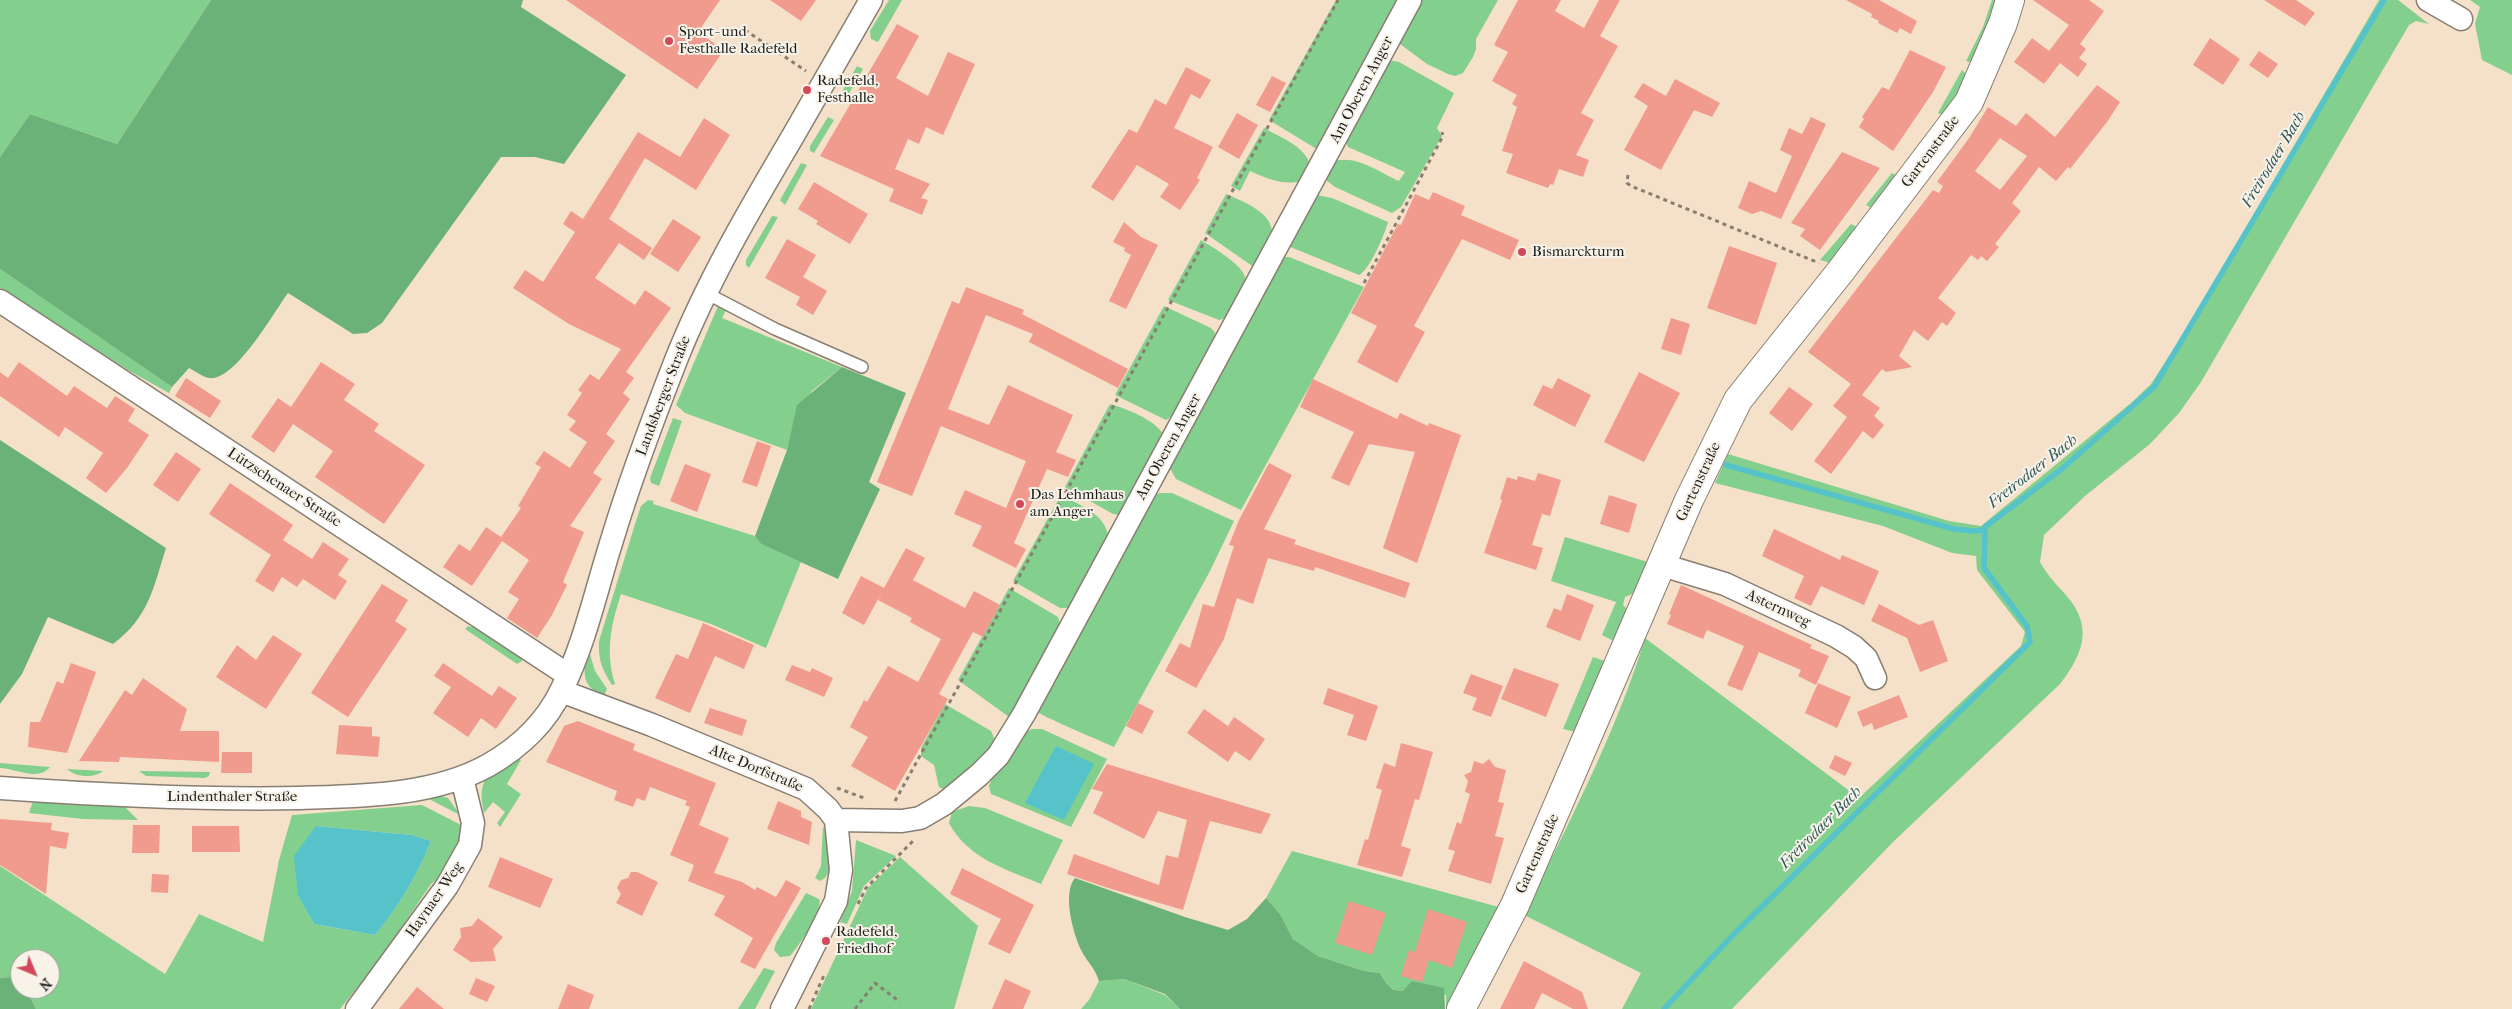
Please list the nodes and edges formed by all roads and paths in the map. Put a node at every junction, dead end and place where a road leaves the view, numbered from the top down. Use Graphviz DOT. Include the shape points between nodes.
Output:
graph roads {
  1 [pos="871,0"];
  2 [pos="1338,0"];
  3 [pos="1410,0"];
  4 [pos="2010,0"];
  5 [pos="2428,0"];
  6 [pos="2461,19"];
  7 [pos="745,30"];
  8 [pos="823,82"];
  9 [pos="1442,132"];
  10 [pos="1628,175"];
  11 [pos="1840,272"];
  12 [pos="1364,283"];
  13 [pos="706,293"];
  14 [pos="0,302"];
  15 [pos="862,367"];
  16 [pos="1662,565"];
  17 [pos="1875,678"];
  18 [pos="565,683"];
  19 [pos="462,778"];
  20 [pos="0,788"];
  21 [pos="806,789"];
  22 [pos="869,800"];
  23 [pos="893,804"];
  24 [pos="836,820"];
  25 [pos="915,839"];
  26 [pos="858,906"];
  27 [pos="829,966"];
  28 [pos="900,1002"];
  29 [pos="357,1009"];
  30 [pos="782,1009"];
  31 [pos="809,1009"];
  32 [pos="854,1009"];
  33 [pos="1461,1009"];
  1 -- 8 [label="street, Landsberger Straße"];
  2 -- 23 [label="path"];
  3 -- 24 [label="street, Am Oberen Anger" via="1024,714 998,756 963,790 920,818"];
  4 -- 11 [label="main road, Gartenstraße" via="1969,102"];
  5 -- 6 [label="street"];
  7 -- 8 [label="path"];
  8 -- 13 [label="street, Landsberger Straße"];
  9 -- 12 [label="path" via="1443,136"];
  10 -- 11 [label="path" via="1627,183 1631,186"];
  11 -- 16 [label="main road, Gartenstraße" via="1738,400 1689,500"];
  13 -- 15 [label="lane" via="775,329"];
  13 -- 18 [label="street, Landsberger Straße" via="677,359 621,510"];
  14 -- 18 [label="street, Lützschenaer Straße"];
  16 -- 17 [label="street, Asternweg" via="1725,584 1836,636 1866,658"];
  16 -- 33 [label="main road, Gartenstraße" via="1515,905"];
  18 -- 19 [label="street, Landsberger Straße" via="545,717 529,736 508,753"];
  18 -- 21 [label="street, Alte Dorfstraße" via="652,725"];
  19 -- 20 [label="street, Lindenthaler Straße" via="419,789 296,798 123,796"];
  19 -- 29 [label="street, Haynaer Weg" via="473,823 467,852 447,886"];
  21 -- 22 [label="path" via="814,778"];
  21 -- 24 [label="street, Alte Dorfstraße"];
  24 -- 30 [label="street" via="841,870 836,901"];
  25 -- 26 [label="path" via="866,888"];
  27 -- 31 [label="path"];
  28 -- 32 [label="path" via="875,983"];
}
